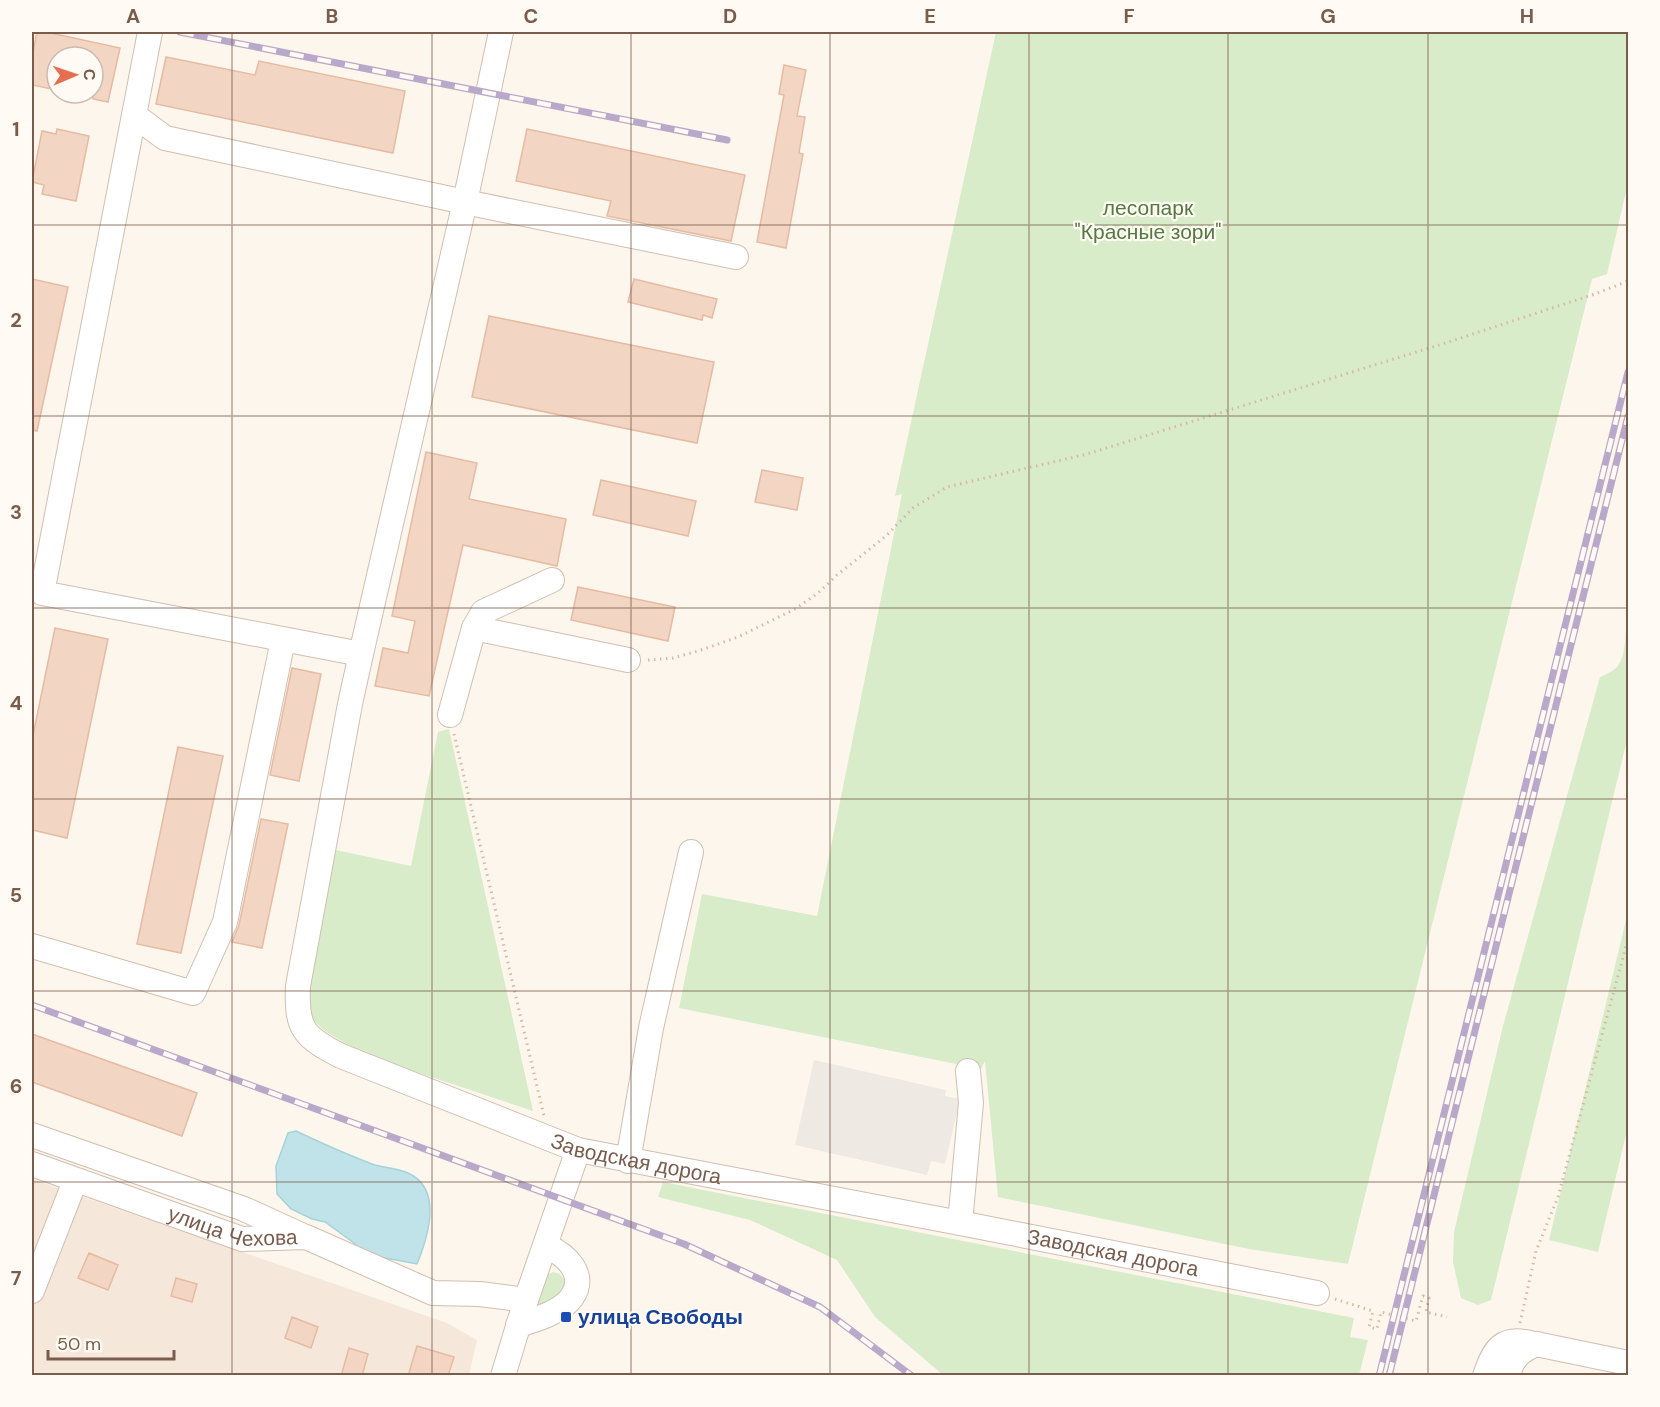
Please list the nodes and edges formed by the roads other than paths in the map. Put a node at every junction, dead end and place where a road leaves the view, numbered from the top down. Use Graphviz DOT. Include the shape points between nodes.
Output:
graph roads {
  1 [pos="150,32"];
  2 [pos="501,32"];
  3 [pos="134,115"];
  4 [pos="465,202"];
  5 [pos="736,257"];
  6 [pos="552,580"];
  7 [pos="37,592"];
  8 [pos="474,628"];
  9 [pos="283,640"];
  10 [pos="361,654"];
  11 [pos="628,660"];
  12 [pos="450,715"];
  13 [pos="691,852"];
  14 [pos="32,946"];
  15 [pos="968,1071"];
  16 [pos="32,1135"];
  17 [pos="578,1150"];
  18 [pos="628,1161"];
  19 [pos="32,1164"];
  20 [pos="75,1181"];
  21 [pos="960,1222"];
  22 [pos="306,1237"];
  23 [pos="546,1246"];
  24 [pos="32,1291"];
  25 [pos="1325,1296"];
  26 [pos="526,1300"];
  27 [pos="518,1326"];
  28 [pos="1525,1338"];
  29 [pos="1629,1363"];
  30 [pos="503,1376"];
  31 [pos="1485,1376"];
  32 [pos="1508,1376"];
  1 -- 3 [label="street"];
  2 -- 4 [label="street, Заводская дорога"];
  3 -- 4 [label="street" via="165,138"];
  3 -- 7 [label="street"];
  4 -- 5 [label="street"];
  4 -- 10 [label="street, Заводская дорога"];
  6 -- 8 [label="street" via="483,612"];
  7 -- 9 [label="street"];
  8 -- 11 [label="street"];
  8 -- 12 [label="street"];
  9 -- 10 [label="street"];
  9 -- 14 [label="street" via="225,922 193,993"];
  10 -- 17 [label="street, Заводская дорога" via="298,986 297,1012 305,1032 341,1056"];
  13 -- 18 [label="street" via="651,1028"];
  15 -- 21 [label="street" via="971,1103"];
  16 -- 22 [label="street" via="244,1209"];
  17 -- 18 [label="street, Заводская дорога"];
  17 -- 23 [label="street"];
  18 -- 21 [label="street, Заводская дорога"];
  19 -- 20 [label="street, улица Чехова"];
  20 -- 22 [label="street, улица Чехова" via="242,1239"];
  20 -- 24 [label="street"];
  21 -- 25 [label="street, Заводская дорога"];
  22 -- 26 [label="street, улица Чехова" via="432,1293"];
  23 -- 26 [label="street"];
  23 -- 27 [label="street" via="568,1260 577,1285 572,1297 560,1308"];
  26 -- 27 [label="street"];
  27 -- 30 [label="street"];
  28 -- 29 [label="street"];
  28 -- 31 [label="street" via="1505,1343 1492,1356"];
  28 -- 32 [label="street" via="1526,1348 1515,1357"];
}
